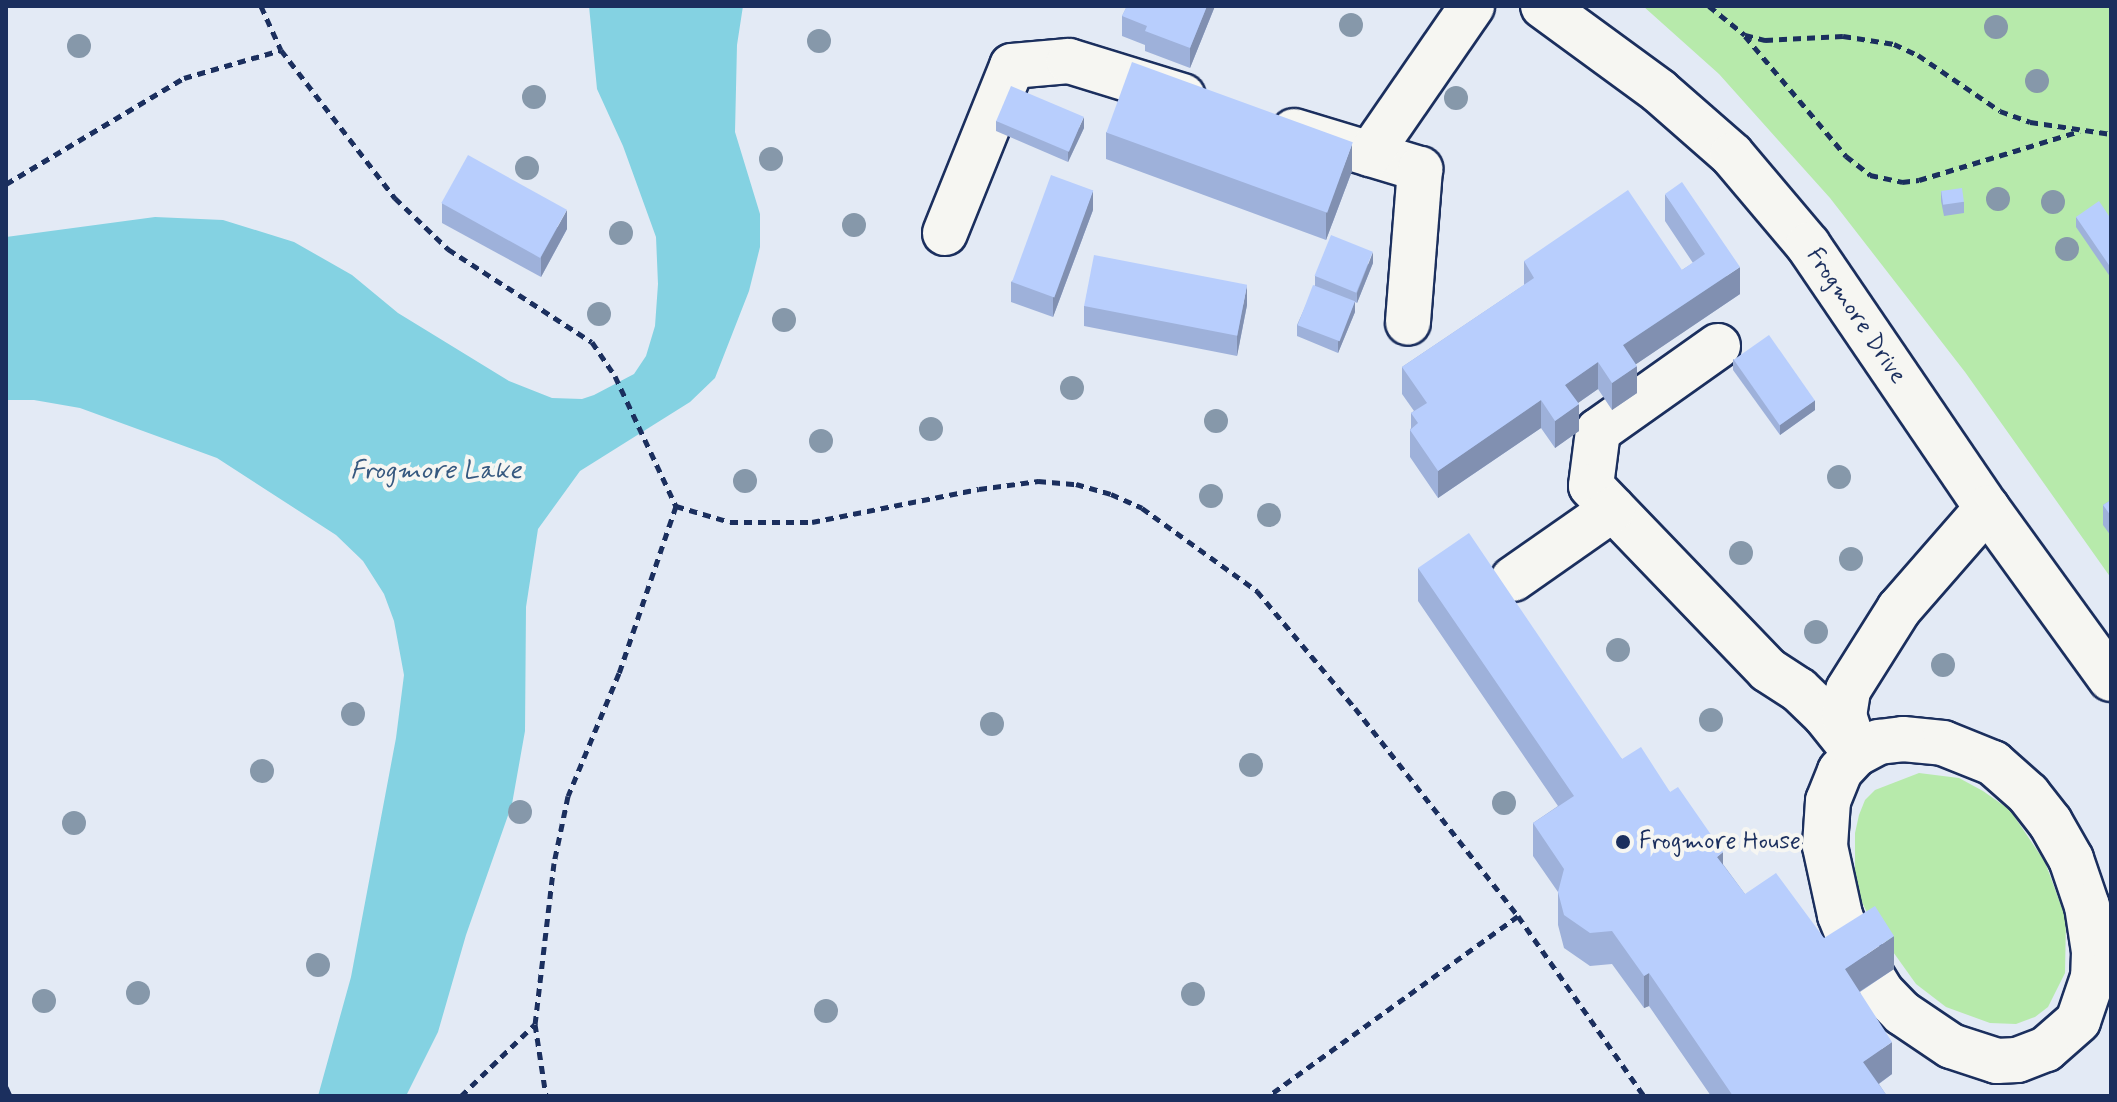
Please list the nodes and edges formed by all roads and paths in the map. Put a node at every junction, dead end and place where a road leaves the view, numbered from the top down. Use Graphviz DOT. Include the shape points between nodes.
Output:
graph roads {
  1 [pos="261,6"];
  2 [pos="1472,6"];
  3 [pos="1543,6"];
  4 [pos="1709,6"];
  5 [pos="1745,35"];
  6 [pos="281,50"];
  7 [pos="2083,130"];
  8 [pos="2111,134"];
  9 [pos="1370,154"];
  10 [pos="6,184"];
  11 [pos="945,233"];
  12 [pos="1408,323"];
  13 [pos="1718,346"];
  14 [pos="676,506"];
  15 [pos="1987,508"];
  16 [pos="1613,509"];
  17 [pos="1513,579"];
  18 [pos="2111,679"];
  19 [pos="1856,754"];
  20 [pos="1518,916"];
  21 [pos="535,1024"];
  22 [pos="6,1087"];
  23 [pos="10,1096"];
  24 [pos="461,1096"];
  25 [pos="546,1096"];
  26 [pos="1268,1096"];
  27 [pos="1644,1096"];
  1 -- 6 [label="path"];
  2 -- 9 [label="lane"];
  3 -- 15 [label="lane, Frogmore Drive" via="1659,91 1732,155 1808,245"];
  4 -- 5 [label="path"];
  5 -- 7 [label="path" via="1765,40 1843,36 1894,44 2000,111 2030,122"];
  5 -- 7 [label="path" via="1846,156 1870,175 1919,180"];
  6 -- 10 [label="path" via="184,78"];
  6 -- 14 [label="path" via="406,208 448,249 592,342 615,376"];
  7 -- 8 [label="path"];
  9 -- 11 [label="lane" via="1069,61 1012,66"];
  9 -- 12 [label="lane" via="1420,169"];
  13 -- 16 [label="lane" via="1598,431 1591,486"];
  14 -- 20 [label="path" via="730,522 812,522 926,497 1038,481 1076,484 1142,508 1257,591"];
  14 -- 21 [label="path" via="633,635 568,796 554,863"];
  15 -- 18 [label="lane, Frogmore Drive"];
  15 -- 19 [label="lane" via="1899,609 1848,690 1844,716"];
  16 -- 17 [label="lane"];
  16 -- 19 [label="lane" via="1768,670 1825,715"];
  19 -- 19 [label="lane" via="1831,789 1825,846 1840,915 1865,967 1902,1013 1951,1046 1997,1061 2046,1049 2078,1021 2088,998 2094,952 2081,883 2050,822 2016,780 1967,751 1903,739 1879,742"];
  20 -- 26 [label="path"];
  20 -- 27 [label="path"];
  21 -- 24 [label="path"];
  21 -- 25 [label="path"];
  22 -- 23 [label="path"];
}
